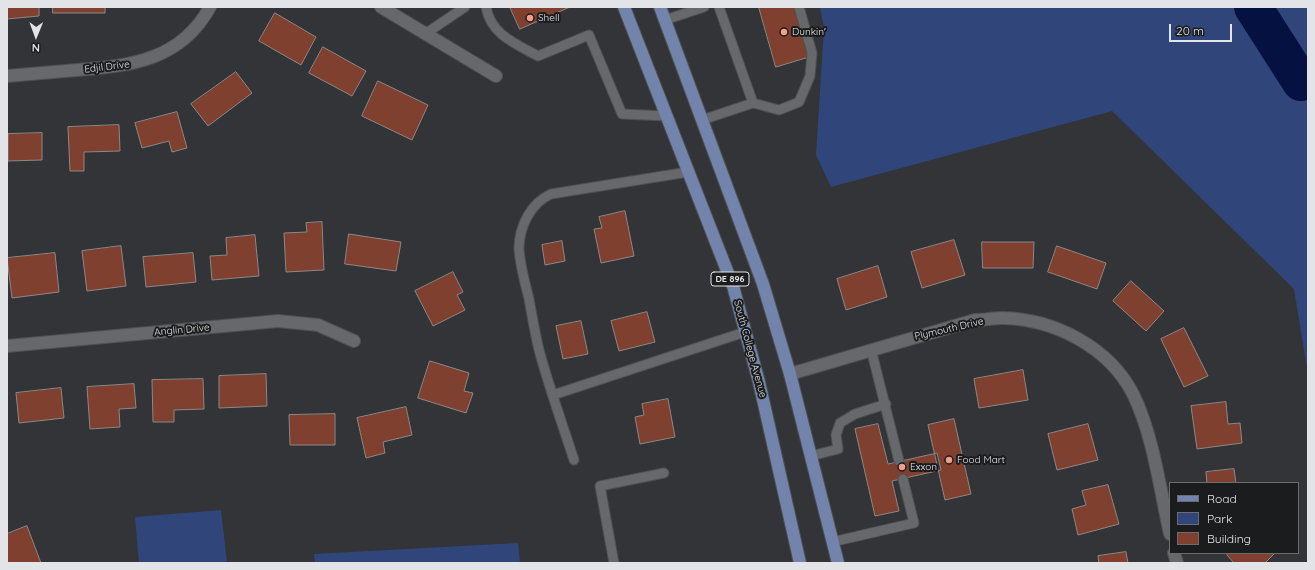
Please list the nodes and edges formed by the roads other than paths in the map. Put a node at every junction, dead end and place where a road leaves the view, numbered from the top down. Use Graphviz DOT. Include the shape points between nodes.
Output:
graph roads {
  1 [pos="210,7"];
  2 [pos="380,7"];
  3 [pos="465,7"];
  4 [pos="486,7"];
  5 [pos="624,7"];
  6 [pos="660,7"];
  7 [pos="704,7"];
  8 [pos="719,7"];
  9 [pos="799,7"];
  10 [pos="665,20"];
  11 [pos="425,34"];
  12 [pos="7,76"];
  13 [pos="496,76"];
  14 [pos="753,103"];
  15 [pos="666,116"];
  16 [pos="702,120"];
  17 [pos="688,172"];
  18 [pos="745,332"];
  19 [pos="354,341"];
  20 [pos="7,346"];
  21 [pos="871,349"];
  22 [pos="790,374"];
  23 [pos="553,395"];
  24 [pos="886,404"];
  25 [pos="811,456"];
  26 [pos="574,460"];
  27 [pos="899,461"];
  28 [pos="664,473"];
  29 [pos="903,479"];
  30 [pos="1169,530"];
  31 [pos="832,542"];
  32 [pos="614,563"];
  33 [pos="800,563"];
  34 [pos="838,563"];
  1 -- 12 [label="street, Edjil Drive" via="194,29 176,45 138,62 119,67"];
  2 -- 11 [label="street"];
  3 -- 11 [label="lane"];
  4 -- 15 [label="lane" via="490,22 500,34 538,56 589,35 622,114"];
  5 -- 15 [label="main road, South College Avenue / DE 896"];
  6 -- 10 [label="main road, DE 896"];
  7 -- 10 [label="lane"];
  8 -- 14 [label="lane"];
  9 -- 14 [label="lane" via="812,53 810,76 799,102 779,110"];
  10 -- 16 [label="main road, DE 896"];
  11 -- 13 [label="street"];
  14 -- 16 [label="lane"];
  15 -- 17 [label="main road, South College Avenue / DE 896"];
  16 -- 22 [label="main road, DE 896" via="763,284"];
  17 -- 18 [label="main road, South College Avenue / DE 896" via="733,286"];
  17 -- 23 [label="lane" via="561,192 543,198 533,207 525,222 519,249 539,350"];
  18 -- 23 [label="lane"];
  18 -- 33 [label="main road, South College Avenue / DE 896" via="759,382"];
  19 -- 20 [label="street, Anglin Drive" via="318,325 278,321"];
  21 -- 22 [label="street, Plymouth Drive"];
  21 -- 24 [label="lane"];
  21 -- 30 [label="street, Plymouth Drive" via="975,320 1003,318 1055,328 1079,339 1102,356 1120,374 1132,393 1143,418"];
  22 -- 25 [label="main road, DE 896"];
  23 -- 26 [label="lane"];
  24 -- 25 [label="lane" via="855,414 840,423 836,435 838,449"];
  24 -- 27 [label="lane"];
  25 -- 31 [label="main road, DE 896"];
  28 -- 32 [label="lane" via="600,486"];
  29 -- 31 [label="lane" via="914,523"];
  31 -- 34 [label="main road, DE 896"];
}
